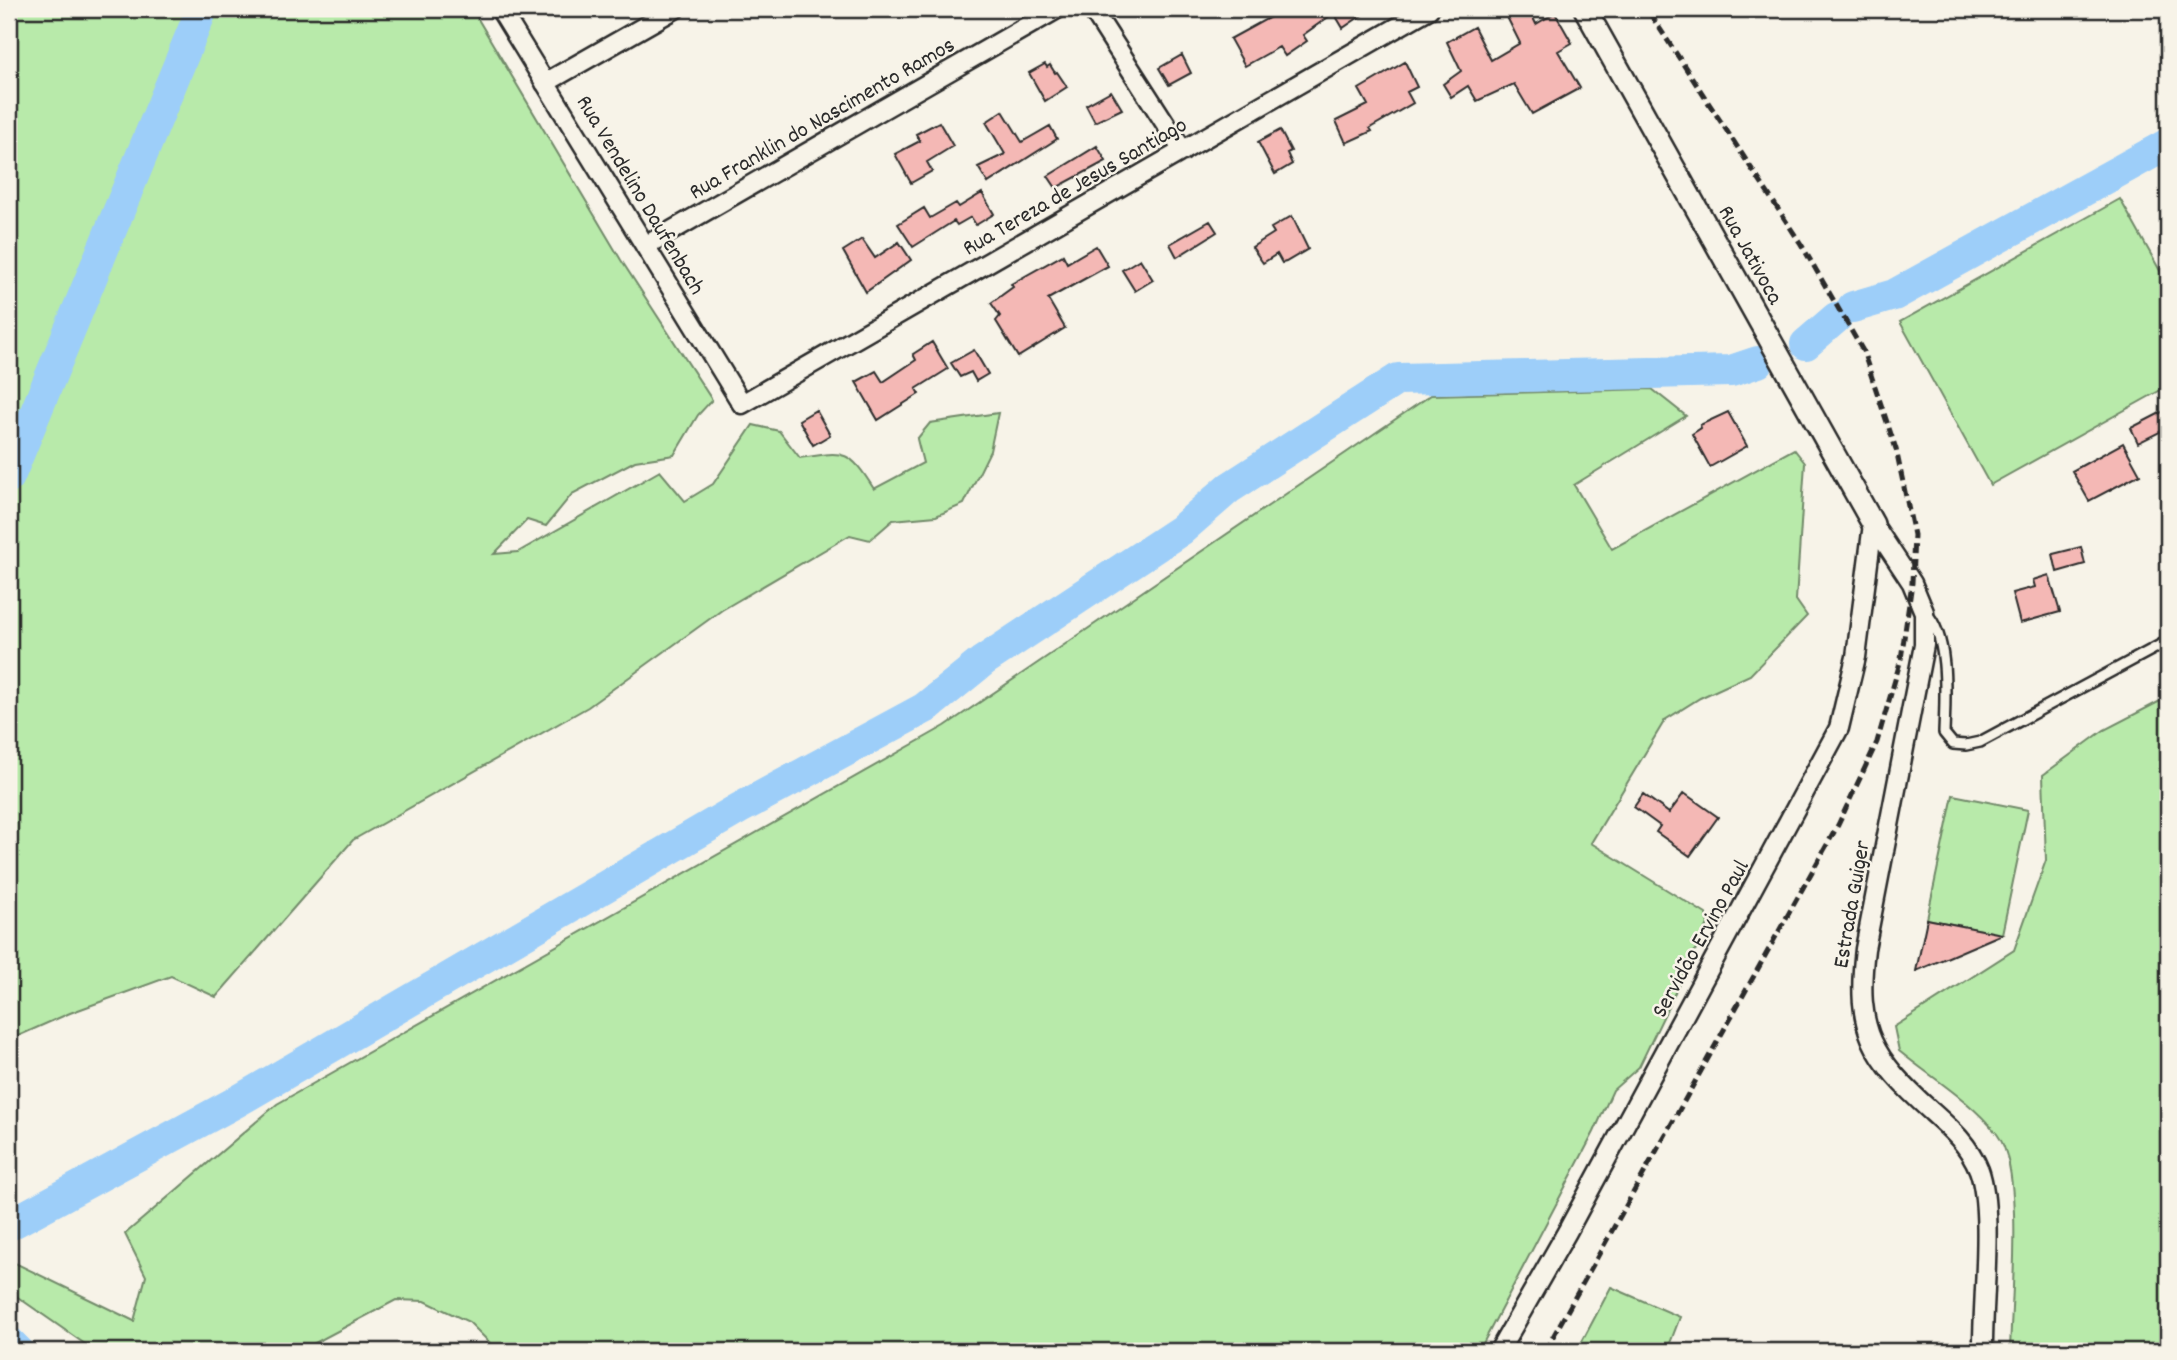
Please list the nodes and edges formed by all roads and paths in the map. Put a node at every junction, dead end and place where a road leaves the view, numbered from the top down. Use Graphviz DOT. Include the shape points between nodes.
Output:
graph roads {
  1 [pos="500,9"];
  2 [pos="676,9"];
  3 [pos="1057,9"];
  4 [pos="1093,9"];
  5 [pos="1429,9"];
  6 [pos="1585,9"];
  7 [pos="545,83"];
  8 [pos="1183,151"];
  9 [pos="645,246"];
  10 [pos="742,404"];
  11 [pos="1873,524"];
  12 [pos="1924,611"];
  13 [pos="2168,641"];
  14 [pos="1499,1351"];
  15 [pos="1983,1351"];
  1 -- 7 [label="street, Rua Vendelino Daufenbach"];
  2 -- 7 [label="street"];
  3 -- 9 [label="street, Rua Franklin do Nascimento Ramos"];
  4 -- 8 [label="street"];
  5 -- 8 [label="street, Rua Tereza de Jesus Santiago"];
  6 -- 11 [label="street, Rua Jativoca"];
  7 -- 9 [label="street, Rua Vendelino Daufenbach"];
  8 -- 10 [label="street, Rua Tereza de Jesus Santiago"];
  9 -- 10 [label="street, Rua Vendelino Daufenbach"];
  11 -- 12 [label="street, Estrada Guiger" via="1912,583"];
  11 -- 14 [label="street, Servidão Ervino Paul" via="1856,657 1839,728"];
  12 -- 13 [label="lane" via="1937,628 1941,646 1944,733 1953,744 1966,746"];
  12 -- 15 [label="street, Estrada Guiger" via="1924,645 1912,715 1865,949 1863,1012 1882,1061 1956,1133 1979,1171 1985,1213"];
}
